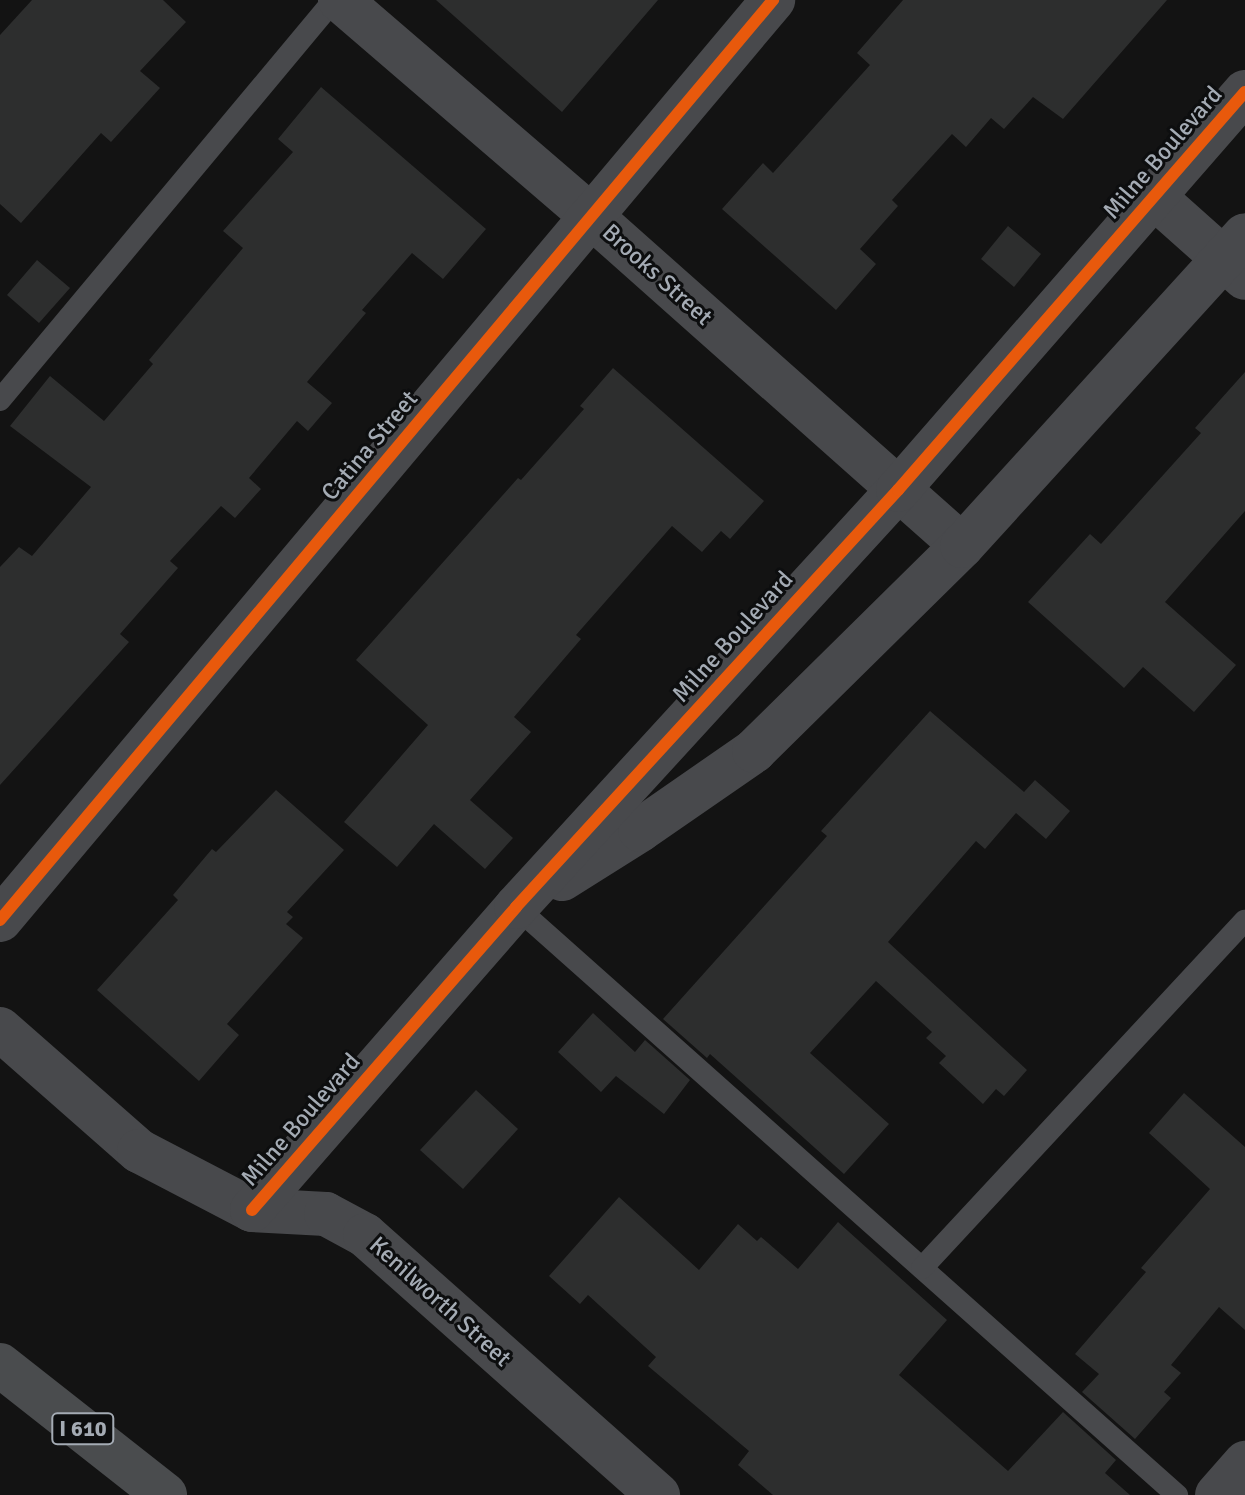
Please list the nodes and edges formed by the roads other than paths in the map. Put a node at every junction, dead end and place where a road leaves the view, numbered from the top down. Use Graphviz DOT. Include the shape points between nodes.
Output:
graph roads {
  1 [pos="337,0"];
  2 [pos="773,0"];
  3 [pos="1245,92"];
  4 [pos="1153,196"];
  5 [pos="592,217"];
  6 [pos="1238,258"];
  7 [pos="0,400"];
  8 [pos="898,490"];
  9 [pos="962,546"];
  10 [pos="516,907"];
  11 [pos="0,920"];
  12 [pos="1245,921"];
  13 [pos="0,1029"];
  14 [pos="252,1210"];
  15 [pos="922,1268"];
  16 [pos="0,1365"];
  17 [pos="1245,1463"];
  18 [pos="165,1495"];
  19 [pos="658,1495"];
  20 [pos="1177,1495"];
  21 [pos="1217,1495"];
  1 -- 5 [label="street, Brooks Street"];
  1 -- 7 [label="lane"];
  2 -- 5 [label="street, Catina Street"];
  3 -- 4 [label="street, Milne Boulevard"];
  4 -- 6 [label="street"];
  4 -- 8 [label="street, Milne Boulevard"];
  5 -- 8 [label="street, Brooks Street"];
  5 -- 11 [label="street, Catina Street"];
  6 -- 9 [label="street, Milne Boulevard"];
  8 -- 9 [label="street, Brooks Street"];
  8 -- 10 [label="street, Milne Boulevard"];
  9 -- 10 [label="street, Milne Boulevard" via="754,751"];
  10 -- 14 [label="street, Milne Boulevard"];
  10 -- 15 [label="lane"];
  12 -- 15 [label="lane"];
  13 -- 14 [label="street, Kenilworth Street" via="139,1151"];
  14 -- 19 [label="street, Kenilworth Street" via="326,1214 365,1235"];
  15 -- 20 [label="lane"];
  16 -- 18 [label="highway, I 610"];
  17 -- 21 [label="street"];
}
